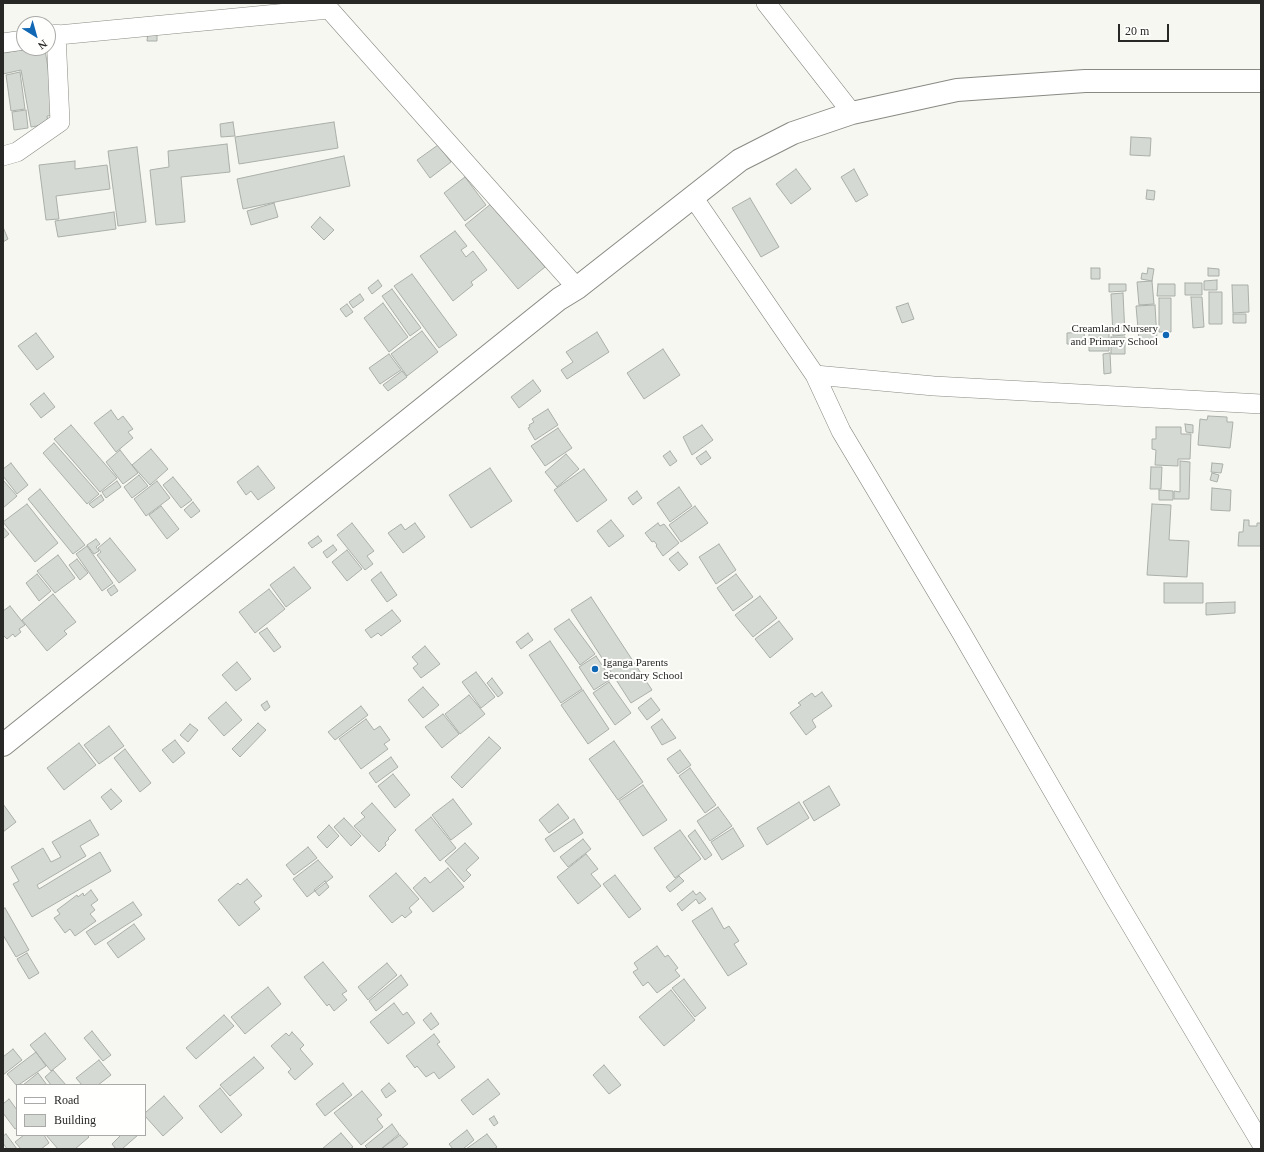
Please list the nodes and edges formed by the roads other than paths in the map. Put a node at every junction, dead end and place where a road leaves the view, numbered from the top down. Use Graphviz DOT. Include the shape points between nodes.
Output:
graph roads {
  1 [pos="766,3"];
  2 [pos="325,6"];
  3 [pos="56,35"];
  4 [pos="16,41"];
  5 [pos="3,43"];
  6 [pos="54,56"];
  7 [pos="1261,81"];
  8 [pos="852,113"];
  9 [pos="3,156"];
  10 [pos="692,196"];
  11 [pos="577,288"];
  12 [pos="814,375"];
  13 [pos="1261,404"];
  14 [pos="3,745"];
  15 [pos="1261,1143"];
  1 -- 8 [label="street"];
  2 -- 3 [label="street"];
  2 -- 11 [label="street"];
  4 -- 5 [label="street"];
  6 -- 9 [label="street" via="60,122 16,152"];
  7 -- 8 [label="main road" via="1085,81 957,90"];
  8 -- 10 [label="main road" via="793,133 747,157"];
  10 -- 11 [label="main road"];
  10 -- 12 [label="street"];
  11 -- 14 [label="main road" via="559,299"];
  12 -- 13 [label="street" via="934,386"];
  12 -- 15 [label="street" via="841,431"];
}
